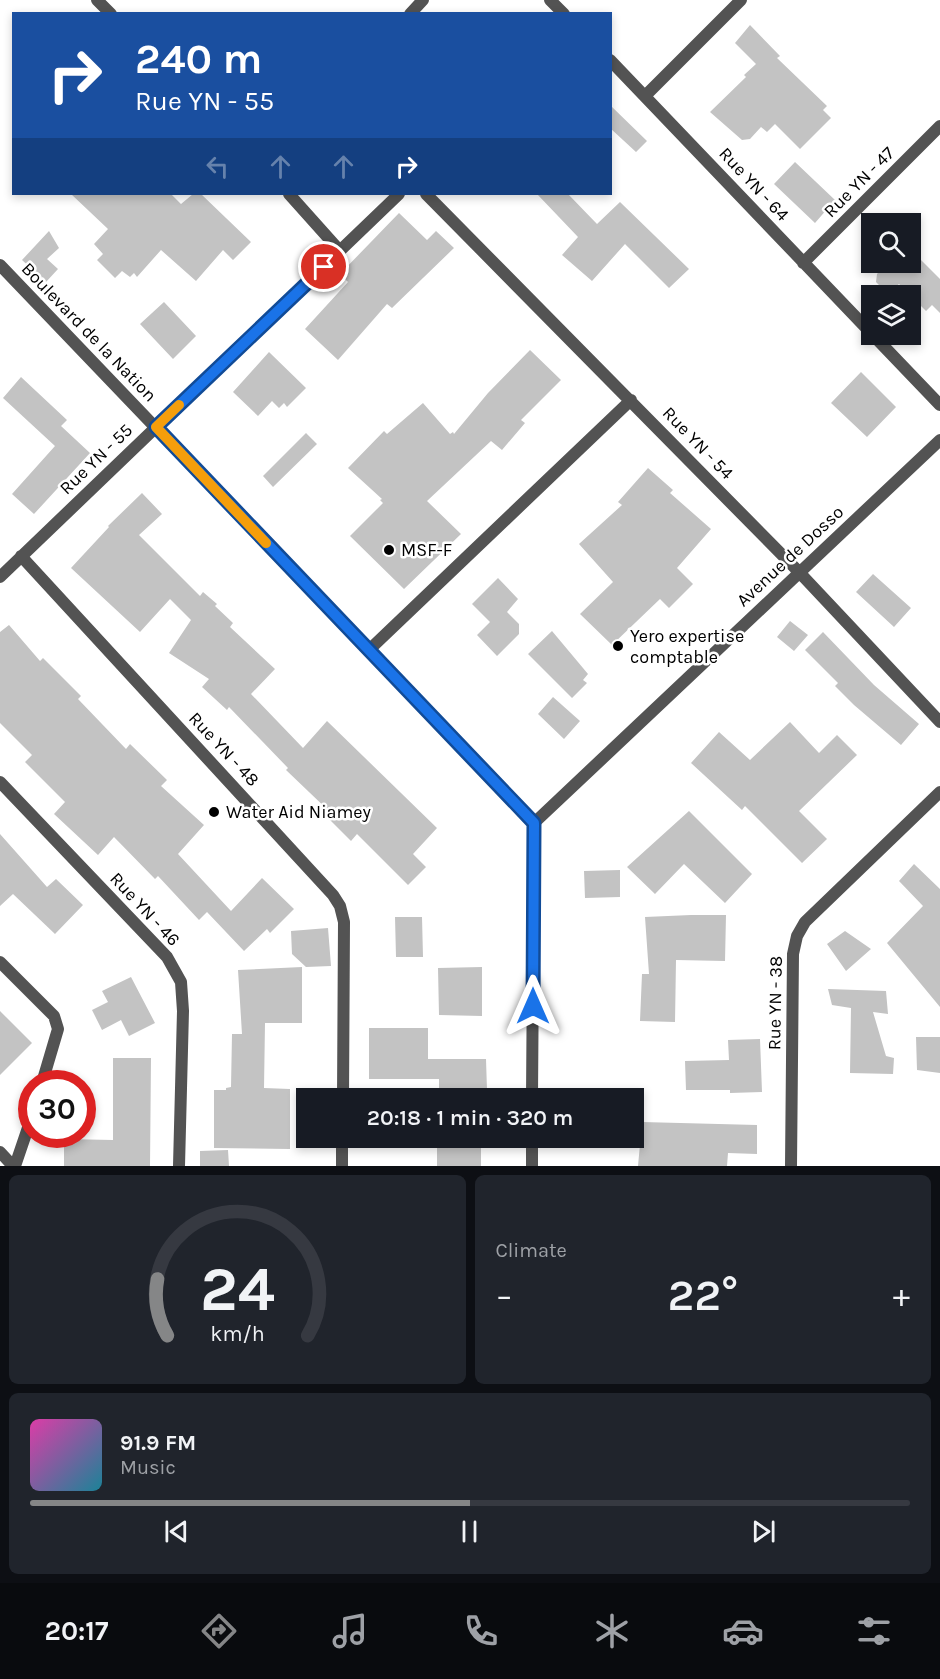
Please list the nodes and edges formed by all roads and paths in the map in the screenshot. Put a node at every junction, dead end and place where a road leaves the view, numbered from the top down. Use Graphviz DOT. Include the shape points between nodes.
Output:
graph roads {
  1 [pos="97,0"];
  2 [pos="423,0"];
  3 [pos="550,0"];
  4 [pos="741,0"];
  5 [pos="109,12"];
  6 [pos="412,12"];
  7 [pos="562,12"];
  8 [pos="612,62"];
  9 [pos="646,95"];
  10 [pos="940,126"];
  11 [pos="289,195"];
  12 [pos="398,195"];
  13 [pos="427,195"];
  14 [pos="340,251"];
  15 [pos="803,263"];
  16 [pos="0,265"];
  17 [pos="861,323"];
  18 [pos="883,345"];
  19 [pos="631,400"];
  20 [pos="940,405"];
  21 [pos="156,427"];
  22 [pos="940,440"];
  23 [pos="21,556"];
  24 [pos="799,572"];
  25 [pos="0,577"];
  26 [pos="369,650"];
  27 [pos="940,722"];
  28 [pos="0,782"];
  29 [pos="940,792"];
  30 [pos="534,823"];
  31 [pos="0,962"];
  32 [pos="46,1070"];
  33 [pos="343,1088"];
  34 [pos="532,1088"];
  35 [pos="20,1148"];
  36 [pos="342,1148"];
  37 [pos="532,1148"];
  38 [pos="0,1152"];
  39 [pos="14,1166"];
  40 [pos="178,1166"];
  41 [pos="342,1166"];
  42 [pos="532,1166"];
  43 [pos="791,1166"];
  1 -- 5 [label="street"];
  2 -- 6 [label="street"];
  3 -- 7 [label="street"];
  4 -- 9 [label="street"];
  8 -- 9 [label="street, Rue YN - 64"];
  9 -- 15 [label="street, Rue YN - 64"];
  10 -- 15 [label="street, Rue YN - 47"];
  11 -- 14 [label="street"];
  12 -- 14 [label="street, Rue YN - 55"];
  13 -- 19 [label="street, Rue YN - 54"];
  14 -- 21 [label="street, Rue YN - 55"];
  15 -- 17 [label="street, Rue YN - 64"];
  16 -- 21 [label="street, Boulevard de la Nation"];
  18 -- 20 [label="street, Rue YN - 64"];
  19 -- 24 [label="street, Rue YN - 54"];
  19 -- 26 [label="street"];
  21 -- 23 [label="street, Rue YN - 55"];
  21 -- 26 [label="street, Boulevard de la Nation"];
  22 -- 24 [label="street, Avenue de Dosso"];
  23 -- 25 [label="street, Rue YN - 55"];
  23 -- 33 [label="street, Rue YN - 48" via="340,906 344,922"];
  24 -- 27 [label="street, Rue YN - 54"];
  24 -- 30 [label="street, Avenue de Dosso"];
  26 -- 30 [label="street, Boulevard de la Nation"];
  28 -- 40 [label="street, Rue YN - 46" via="166,957 181,982"];
  29 -- 43 [label="street, Rue YN - 38" via="805,922 797,936 793,954"];
  30 -- 34 [label="street"];
  31 -- 32 [label="street" via="54,1016 58,1029"];
  35 -- 39 [label="street"];
  36 -- 41 [label="street"];
  37 -- 42 [label="street"];
  38 -- 39 [label="street"];
}
